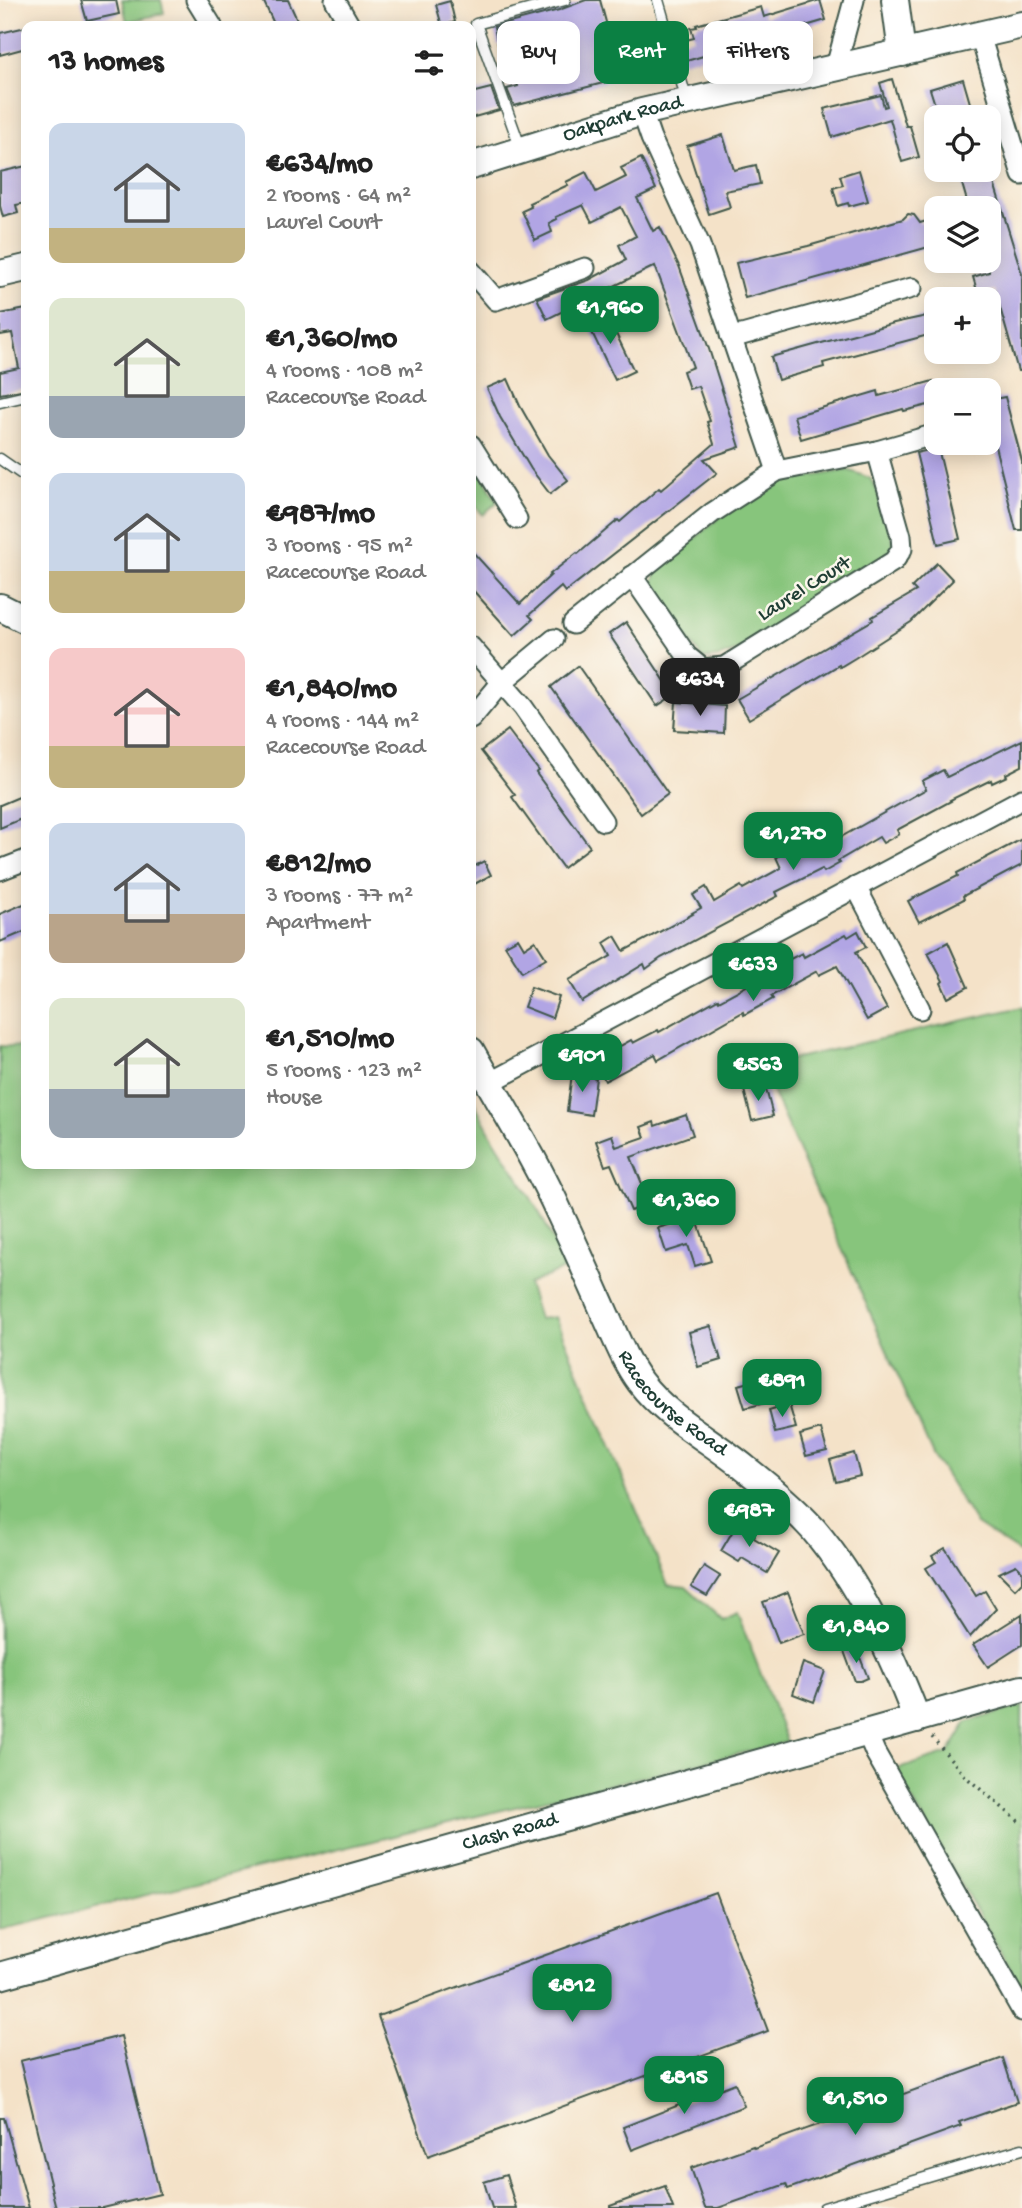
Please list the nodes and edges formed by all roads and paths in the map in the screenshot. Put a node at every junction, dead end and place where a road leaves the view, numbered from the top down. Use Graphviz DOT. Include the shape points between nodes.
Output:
graph roads {
  1 [pos="196,0"];
  2 [pos="335,0"];
  3 [pos="565,0"];
  4 [pos="659,0"];
  5 [pos="853,0"];
  6 [pos="895,0"];
  7 [pos="209,21"];
  8 [pos="346,21"];
  9 [pos="1022,25"];
  10 [pos="980,35"];
  11 [pos="902,53"];
  12 [pos="836,66"];
  13 [pos="687,101"];
  14 [pos="642,112"];
  15 [pos="522,150"];
  16 [pos="476,164"];
  17 [pos="1022,175"];
  18 [pos="584,268"];
  19 [pos="21,269"];
  20 [pos="0,274"];
  21 [pos="476,277"];
  22 [pos="912,288"];
  23 [pos="730,335"];
  24 [pos="21,398"];
  25 [pos="0,402"];
  26 [pos="924,437"];
  27 [pos="877,451"];
  28 [pos="476,453"];
  29 [pos="0,459"];
  30 [pos="777,471"];
  31 [pos="21,474"];
  32 [pos="517,519"];
  33 [pos="632,576"];
  34 [pos="0,607"];
  35 [pos="21,618"];
  36 [pos="573,624"];
  37 [pos="554,639"];
  38 [pos="476,653"];
  39 [pos="501,683"];
  40 [pos="476,713"];
  41 [pos="1022,799"];
  42 [pos="603,821"];
  43 [pos="21,862"];
  44 [pos="0,870"];
  45 [pos="856,887"];
  46 [pos="920,1009"];
  47 [pos="476,1060"];
  48 [pos="489,1083"];
  49 [pos="1022,1689"];
  50 [pos="917,1719"];
  51 [pos="867,1733"];
  52 [pos="1022,1824"];
  53 [pos="0,1976"];
  54 [pos="1022,2011"];
  55 [pos="1022,2149"];
  56 [pos="824,2208"];
  1 -- 7 [label="street"];
  2 -- 8 [label="street"];
  3 -- 15 [label="lane" via="476,24"];
  4 -- 13 [label="lane"];
  5 -- 12 [label="street"];
  6 -- 11 [label="street"];
  9 -- 10 [label="street, Oakpark Road"];
  10 -- 11 [label="street, Oakpark Road"];
  10 -- 17 [label="street"];
  11 -- 12 [label="street, Oakpark Road"];
  12 -- 13 [label="street, Oakpark Road"];
  13 -- 14 [label="street, Oakpark Road"];
  14 -- 15 [label="street, Oakpark Road"];
  14 -- 23 [label="street" via="700,245"];
  15 -- 16 [label="street, Oakpark Road"];
  18 -- 21 [label="street" via="496,300"];
  19 -- 20 [label="street"];
  22 -- 23 [label="street"];
  23 -- 30 [label="street"];
  24 -- 25 [label="lane"];
  26 -- 27 [label="street"];
  27 -- 30 [label="street"];
  27 -- 33 [label="street, Laurel Court" via="901,536 902,548 894,561 724,667 703,669 687,656"];
  28 -- 32 [label="street"];
  29 -- 31 [label="lane"];
  30 -- 33 [label="street" via="712,513"];
  33 -- 36 [label="street"];
  34 -- 35 [label="street"];
  37 -- 39 [label="street"];
  38 -- 39 [label="street"];
  39 -- 40 [label="street"];
  39 -- 42 [label="street"];
  41 -- 45 [label="street"];
  43 -- 44 [label="street"];
  45 -- 46 [label="street"];
  45 -- 48 [label="street"];
  47 -- 48 [label="street, Racecourse Road"];
  48 -- 50 [label="street, Racecourse Road" via="559,1210 638,1378 649,1394 745,1468 813,1529 874,1622"];
  49 -- 50 [label="street, Clash Road"];
  50 -- 51 [label="street, Clash Road"];
  50 -- 52 [label="path" via="966,1777"];
  51 -- 53 [label="street, Clash Road"];
  51 -- 54 [label="street"];
  55 -- 56 [label="lane"];
}
